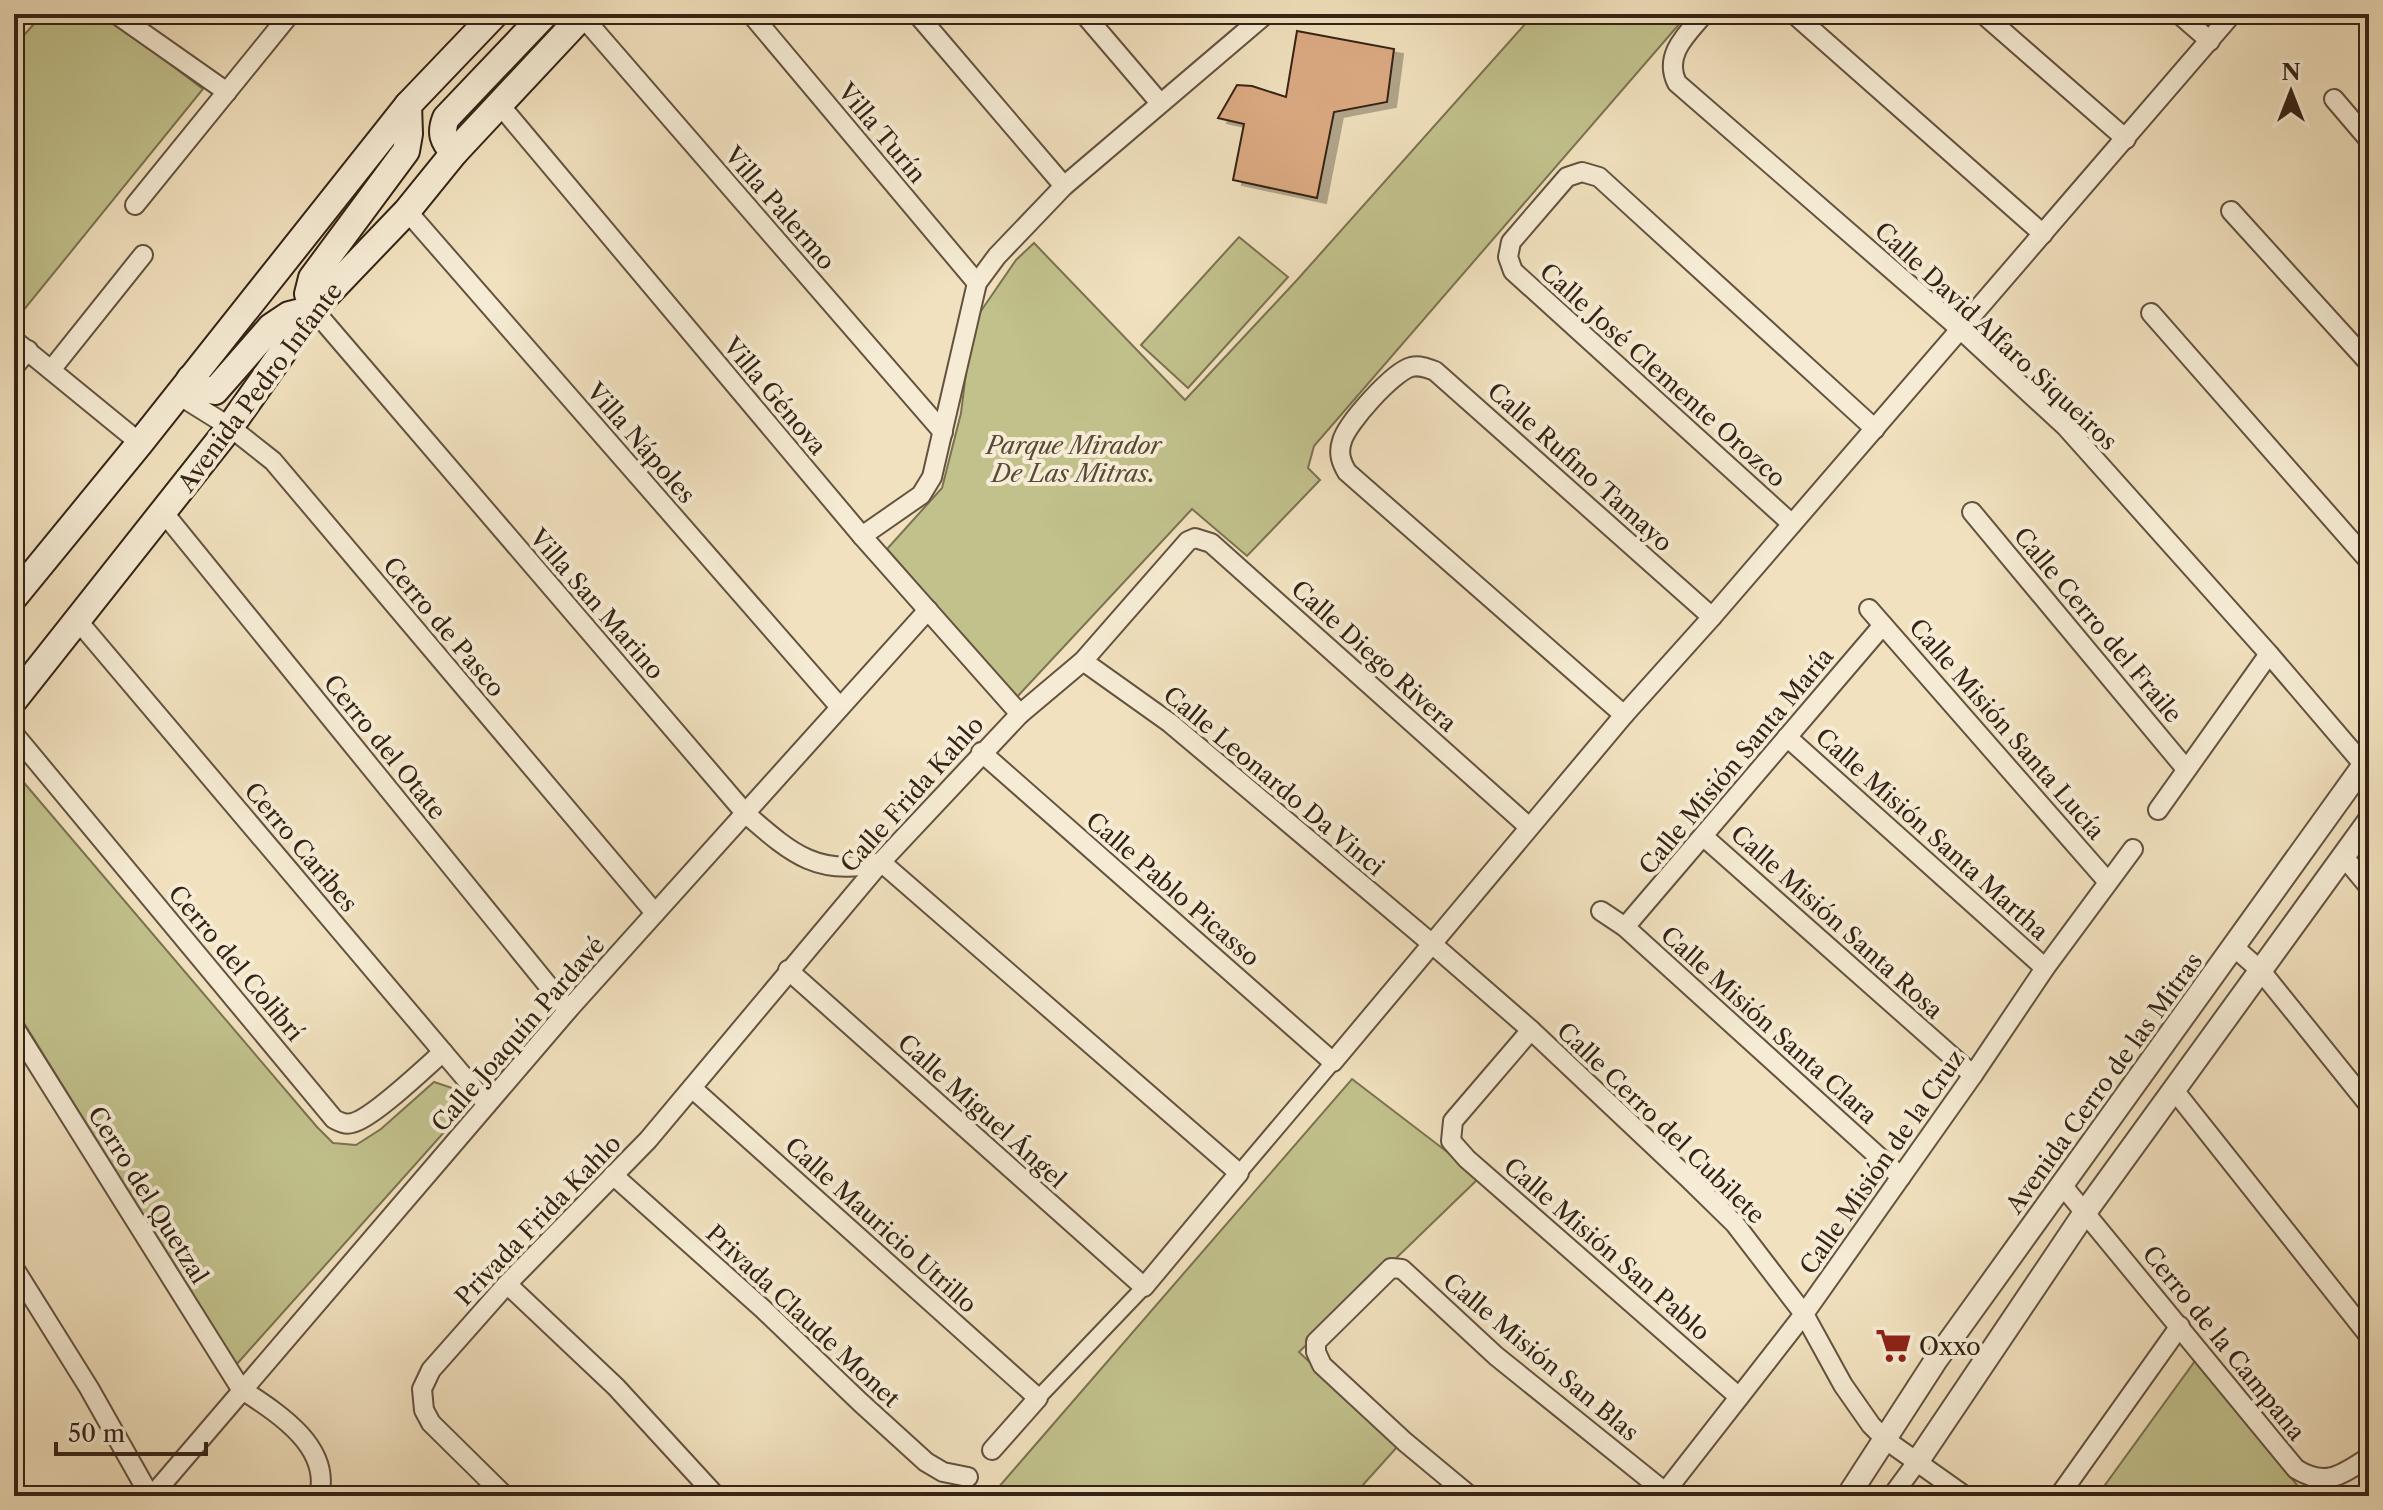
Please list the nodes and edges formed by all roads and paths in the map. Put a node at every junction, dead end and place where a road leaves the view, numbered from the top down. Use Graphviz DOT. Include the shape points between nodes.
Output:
graph roads {
  1 [pos="116,14"];
  2 [pos="290,14"];
  3 [pos="495,14"];
  4 [pos="545,14"];
  5 [pos="751,14"];
  6 [pos="917,14"];
  7 [pos="1084,14"];
  8 [pos="1704,14"];
  9 [pos="1794,14"];
  10 [pos="1983,14"];
  11 [pos="2179,14"];
  12 [pos="2232,14"];
  13 [pos="583,15"];
  14 [pos="1258,16"];
  15 [pos="2210,41"];
  16 [pos="227,92"];
  17 [pos="2334,99"];
  18 [pos="1160,103"];
  19 [pos="499,104"];
  20 [pos="408,105"];
  21 [pos="2126,139"];
  22 [pos="2369,140"];
  23 [pos="454,153"];
  24 [pos="1064,186"];
  25 [pos="135,205"];
  26 [pos="407,211"];
  27 [pos="2231,211"];
  28 [pos="2043,234"];
  29 [pos="143,255"];
  30 [pos="977,283"];
  31 [pos="313,309"];
  32 [pos="2151,313"];
  33 [pos="1960,329"];
  34 [pos="21,345"];
  35 [pos="2369,363"];
  36 [pos="14,367"];
  37 [pos="51,370"];
  38 [pos="183,386"];
  39 [pos="230,427"];
  40 [pos="1875,429"];
  41 [pos="943,432"];
  42 [pos="140,443"];
  43 [pos="1972,512"];
  44 [pos="164,513"];
  45 [pos="1792,524"];
  46 [pos="862,536"];
  47 [pos="1180,547"];
  48 [pos="2369,561"];
  49 [pos="14,597"];
  50 [pos="1869,609"];
  51 [pos="928,610"];
  52 [pos="1712,617"];
  53 [pos="78,621"];
  54 [pos="1883,625"];
  55 [pos="2269,654"];
  56 [pos="1083,661"];
  57 [pos="14,700"];
  58 [pos="839,706"];
  59 [pos="1020,714"];
  60 [pos="1624,715"];
  61 [pos="14,734"];
  62 [pos="1787,737"];
  63 [pos="981,752"];
  64 [pos="2367,765"];
  65 [pos="2186,769"];
  66 [pos="2158,810"];
  67 [pos="746,814"];
  68 [pos="2369,821"];
  69 [pos="1529,827"];
  70 [pos="1704,837"];
  71 [pos="2133,849"];
  72 [pos="2344,857"];
  73 [pos="881,862"];
  74 [pos="2108,882"];
  75 [pos="2369,887"];
  76 [pos="1601,911"];
  77 [pos="655,913"];
  78 [pos="1625,927"];
  79 [pos="1431,943"];
  80 [pos="2234,947"];
  81 [pos="2045,968"];
  82 [pos="788,970"];
  83 [pos="2261,971"];
  84 [pos="568,1010"];
  85 [pos="14,1027"];
  86 [pos="1531,1030"];
  87 [pos="443,1052"];
  88 [pos="1333,1062"];
  89 [pos="1973,1075"];
  90 [pos="692,1088"];
  91 [pos="2174,1090"];
  92 [pos="487,1104"];
  93 [pos="2369,1105"];
  94 [pos="1239,1173"];
  95 [pos="613,1175"];
  96 [pos="1901,1177"];
  97 [pos="2062,1185"];
  98 [pos="2086,1211"];
  99 [pos="14,1268"];
  100 [pos="507,1284"];
  101 [pos="1144,1287"];
  102 [pos="1804,1314"];
  103 [pos="2180,1326"];
  104 [pos="2369,1336"];
  105 [pos="241,1389"];
  106 [pos="1739,1397"];
  107 [pos="1038,1398"];
  108 [pos="1886,1440"];
  109 [pos="992,1450"];
  110 [pos="2369,1457"];
  111 [pos="1917,1462"];
  112 [pos="968,1477"];
  113 [pos="1664,1494"];
  114 [pos="151,1496"];
  115 [pos="319,1496"];
  116 [pos="505,1496"];
  117 [pos="716,1496"];
  118 [pos="1470,1496"];
  119 [pos="1848,1496"];
  120 [pos="1892,1496"];
  121 [pos="1965,1496"];
  122 [pos="2059,1496"];
  1 -- 16 [label="street"];
  2 -- 16 [label="street"];
  3 -- 20 [label="main road"];
  4 -- 23 [label="main road" via="446,118 443,137"];
  5 -- 30 [label="street, Villa Turín"];
  6 -- 24 [label="street"];
  7 -- 18 [label="street"];
  8 -- 33 [label="street, Calle David Alfaro Siqueiros" via="1676,48 1671,63 1677,83"];
  9 -- 28 [label="street"];
  10 -- 21 [label="street"];
  11 -- 15 [label="street"];
  12 -- 15 [label="street"];
  13 -- 19 [label="main road, Avenida Pedro Infante"];
  13 -- 41 [label="street, Villa Palermo"];
  14 -- 18 [label="street"];
  15 -- 21 [label="street"];
  16 -- 25 [label="street"];
  17 -- 22 [label="street"];
  18 -- 24 [label="street"];
  19 -- 23 [label="main road, Avenida Pedro Infante"];
  19 -- 46 [label="street, Villa Génova"];
  20 -- 31 [label="main road" via="406,151 312,278 308,294"];
  20 -- 38 [label="main road"];
  21 -- 28 [label="street"];
  23 -- 26 [label="main road, Avenida Pedro Infante"];
  24 -- 30 [label="street"];
  26 -- 31 [label="main road, Avenida Pedro Infante"];
  26 -- 58 [label="street, Villa Nápoles"];
  27 -- 35 [label="street"];
  28 -- 33 [label="street"];
  29 -- 37 [label="street"];
  30 -- 41 [label="street"];
  31 -- 38 [label="main road" via="271,327 215,391"];
  31 -- 39 [label="main road, Avenida Pedro Infante"];
  31 -- 67 [label="street, Villa San Marino"];
  32 -- 48 [label="street"];
  33 -- 40 [label="street"];
  33 -- 55 [label="street, Calle David Alfaro Siqueiros" via="2090,453"];
  34 -- 36 [label="street"];
  34 -- 37 [label="street"];
  37 -- 42 [label="street"];
  38 -- 39 [label="street, Cerro de Pasco"];
  38 -- 42 [label="main road"];
  39 -- 44 [label="main road, Avenida Pedro Infante"];
  39 -- 77 [label="street, Cerro de Pasco" via="273,461"];
  40 -- 45 [label="street"];
  40 -- 45 [label="street, Calle José Clemente Orozco" via="1599,177 1582,172 1567,177 1511,242 1508,257 1513,271"];
  41 -- 46 [label="street" via="932,477 921,495"];
  42 -- 49 [label="main road"];
  43 -- 65 [label="street, Calle Cerro del Fraile"];
  44 -- 53 [label="main road, Avenida Pedro Infante"];
  44 -- 84 [label="street, Cerro del Otate"];
  45 -- 52 [label="street"];
  46 -- 51 [label="street, Villa Génova"];
  47 -- 56 [label="street, Calle Frida Kahlo"];
  47 -- 69 [label="street, Calle Diego Rivera" via="1195,538 1211,543"];
  50 -- 54 [label="street, Calle Misión Santa Lucía"];
  51 -- 58 [label="street, Calle Joaquín Pardavé"];
  51 -- 59 [label="street, Villa Génova"];
  52 -- 60 [label="street"];
  52 -- 60 [label="street, Calle Rufino Tamayo" via="1435,371 1425,367 1399,372 1357,417 1342,437 1340,457 1347,472"];
  53 -- 57 [label="main road, Avenida Pedro Infante"];
  53 -- 87 [label="street, Cerro Caribes"];
  54 -- 62 [label="street, Calle Misión Santa María"];
  54 -- 74 [label="street, Calle Misión Santa Lucía"];
  55 -- 64 [label="street, Calle David Alfaro Siqueiros"];
  55 -- 65 [label="street"];
  56 -- 59 [label="street, Calle Frida Kahlo"];
  56 -- 79 [label="street, Calle Leonardo Da Vinci" via="1170,723"];
  58 -- 67 [label="street, Calle Joaquín Pardavé"];
  59 -- 63 [label="street, Calle Frida Kahlo"];
  60 -- 69 [label="street"];
  61 -- 87 [label="street, Cerro del Colibrí" via="334,1119 344,1124 367,1116"];
  62 -- 70 [label="street, Calle Misión Santa María"];
  62 -- 81 [label="street, Calle Misión Santa Martha"];
  63 -- 73 [label="street, Calle Frida Kahlo"];
  63 -- 88 [label="street, Calle Pablo Picasso"];
  64 -- 80 [label="street, Avenida Cerro de las Mitras"];
  65 -- 66 [label="street"];
  67 -- 73 [label="street, Villa San Marino" via="788,850 811,861 842,867"];
  67 -- 77 [label="street, Calle Joaquín Pardavé"];
  68 -- 72 [label="street"];
  69 -- 79 [label="street"];
  70 -- 78 [label="street, Calle Misión Santa María"];
  70 -- 89 [label="street, Calle Misión Santa Rosa"];
  71 -- 74 [label="street, Calle Misión de la Cruz"];
  72 -- 75 [label="street"];
  72 -- 83 [label="street"];
  73 -- 82 [label="street, Calle Frida Kahlo"];
  73 -- 94 [label="street"];
  74 -- 81 [label="street, Calle Misión de la Cruz"];
  76 -- 78 [label="street, Calle Misión Santa Clara"];
  77 -- 84 [label="street, Calle Joaquín Pardavé"];
  78 -- 96 [label="street, Calle Misión Santa Clara"];
  79 -- 86 [label="street, Calle Cerro del Cubilete"];
  79 -- 88 [label="street"];
  80 -- 83 [label="street"];
  80 -- 97 [label="street, Avenida Cerro de las Mitras"];
  81 -- 89 [label="street, Calle Misión de la Cruz"];
  82 -- 90 [label="street, Calle Frida Kahlo"];
  82 -- 101 [label="street, Calle Miguel Ángel"];
  83 -- 91 [label="street"];
  83 -- 93 [label="street"];
  84 -- 92 [label="street, Calle Joaquín Pardavé"];
  85 -- 105 [label="street, Cerro del Quetzal"];
  86 -- 102 [label="street, Calle Cerro del Cubilete" via="1735,1224"];
  86 -- 106 [label="street, Calle Misión San Pablo" via="1453,1121 1451,1141"];
  87 -- 92 [label="street, Cerro Caribes"];
  88 -- 94 [label="street"];
  89 -- 96 [label="street, Calle Misión de la Cruz"];
  90 -- 95 [label="street, Privada Frida Kahlo"];
  90 -- 107 [label="street, Calle Mauricio Utrillo"];
  91 -- 98 [label="street"];
  91 -- 104 [label="street"];
  92 -- 105 [label="street, Calle Joaquín Pardavé"];
  94 -- 101 [label="street"];
  95 -- 100 [label="street, Privada Frida Kahlo"];
  95 -- 112 [label="street, Privada Claude Monet" via="926,1462"];
  96 -- 102 [label="street, Calle Misión de la Cruz"];
  97 -- 98 [label="street, Cerro de la Campana"];
  97 -- 108 [label="street, Avenida Cerro de las Mitras" via="1936,1360"];
  98 -- 103 [label="street, Cerro de la Campana"];
  98 -- 111 [label="street"];
  99 -- 114 [label="street"];
  100 -- 116 [label="street, Privada Frida Kahlo" via="431,1370 422,1389 431,1423"];
  100 -- 117 [label="street" via="616,1387"];
  101 -- 107 [label="street"];
  102 -- 106 [label="street, Calle Misión de la Cruz"];
  102 -- 108 [label="street, Calle Cerro del Cubilete" via="1843,1385"];
  103 -- 110 [label="street, Cerro de la Campana" via="2296,1469 2329,1479"];
  103 -- 122 [label="street"];
  105 -- 114 [label="street, Calle Joaquín Pardavé"];
  105 -- 115 [label="street" via="309,1445 319,1465"];
  106 -- 113 [label="street, Calle Misión de la Cruz"];
  107 -- 109 [label="street"];
  108 -- 111 [label="street, Calle Cerro del Cubilete"];
  108 -- 119 [label="street, Avenida Cerro de las Mitras"];
  111 -- 120 [label="street"];
  111 -- 121 [label="street, Calle Cerro del Cubilete"];
  113 -- 118 [label="street, Calle Misión San Blas" via="1496,1356 1402,1269 1393,1268 1316,1342 1316,1352 1322,1365"];
}
